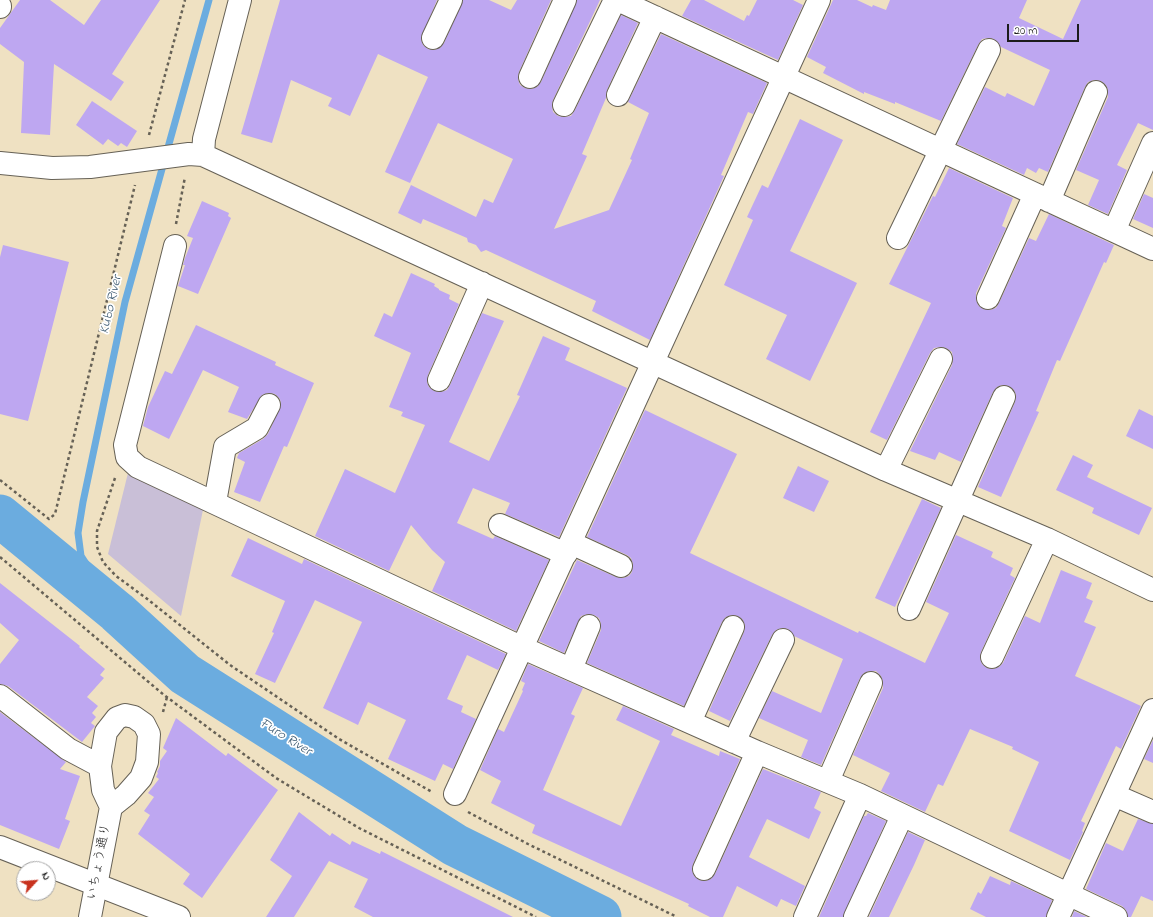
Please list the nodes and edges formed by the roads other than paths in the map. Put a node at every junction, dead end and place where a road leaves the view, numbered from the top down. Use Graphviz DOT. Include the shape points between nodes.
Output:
graph roads {
  1 [pos="240,0"];
  2 [pos="451,0"];
  3 [pos="565,0"];
  4 [pos="616,0"];
  5 [pos="812,2"];
  6 [pos="655,17"];
  7 [pos="433,38"];
  8 [pos="989,50"];
  9 [pos="530,77"];
  10 [pos="784,77"];
  11 [pos="1096,92"];
  12 [pos="618,95"];
  13 [pos="564,105"];
  14 [pos="1153,143"];
  15 [pos="939,151"];
  16 [pos="193,160"];
  17 [pos="0,163"];
  18 [pos="1042,198"];
  19 [pos="1114,230"];
  20 [pos="898,238"];
  21 [pos="176,246"];
  22 [pos="1153,249"];
  23 [pos="482,283"];
  24 [pos="988,298"];
  25 [pos="941,358"];
  26 [pos="653,361"];
  27 [pos="440,380"];
  28 [pos="1004,397"];
  29 [pos="269,405"];
  30 [pos="886,470"];
  31 [pos="215,502"];
  32 [pos="957,502"];
  33 [pos="500,525"];
  34 [pos="1047,539"];
  35 [pos="568,548"];
  36 [pos="621,566"];
  37 [pos="1153,590"];
  38 [pos="909,609"];
  39 [pos="589,626"];
  40 [pos="733,627"];
  41 [pos="783,640"];
  42 [pos="523,648"];
  43 [pos="992,657"];
  44 [pos="571,669"];
  45 [pos="871,682"];
  46 [pos="0,696"];
  47 [pos="1153,710"];
  48 [pos="690,722"];
  49 [pos="734,742"];
  50 [pos="757,752"];
  51 [pos="100,766"];
  52 [pos="828,781"];
  53 [pos="1114,794"];
  54 [pos="860,795"];
  55 [pos="461,802"];
  56 [pos="111,807"];
  57 [pos="1153,812"];
  58 [pos="902,816"];
  59 [pos="0,847"];
  60 [pos="704,869"];
  61 [pos="97,886"];
  62 [pos="1068,894"];
  63 [pos="90,917"];
  64 [pos="179,917"];
  65 [pos="805,917"];
  66 [pos="855,917"];
  67 [pos="1058,917"];
  68 [pos="1116,917"];
  1 -- 16 [label="street" via="204,139"];
  2 -- 7 [label="street"];
  3 -- 9 [label="street"];
  4 -- 6 [label="street"];
  4 -- 13 [label="street"];
  5 -- 10 [label="street"];
  6 -- 10 [label="street"];
  6 -- 12 [label="street"];
  8 -- 15 [label="street"];
  10 -- 15 [label="street"];
  10 -- 26 [label="street"];
  11 -- 18 [label="street"];
  14 -- 19 [label="street"];
  15 -- 18 [label="street"];
  15 -- 20 [label="street"];
  16 -- 17 [label="street" via="149,151 90,167 52,168"];
  16 -- 23 [label="street"];
  18 -- 19 [label="street"];
  18 -- 24 [label="street"];
  19 -- 22 [label="street"];
  21 -- 31 [label="street" via="125,445 127,457 138,467"];
  23 -- 26 [label="street"];
  23 -- 27 [label="street"];
  25 -- 30 [label="street"];
  26 -- 30 [label="street"];
  26 -- 35 [label="street"];
  28 -- 32 [label="street"];
  29 -- 31 [label="street" via="257,428 225,447"];
  30 -- 32 [label="street"];
  31 -- 42 [label="street"];
  32 -- 34 [label="street"];
  32 -- 38 [label="street"];
  33 -- 35 [label="street"];
  34 -- 37 [label="street"];
  34 -- 43 [label="street"];
  35 -- 36 [label="street"];
  35 -- 42 [label="street"];
  39 -- 44 [label="street"];
  40 -- 48 [label="street"];
  41 -- 49 [label="street"];
  42 -- 44 [label="street"];
  42 -- 55 [label="street"];
  44 -- 48 [label="street"];
  45 -- 52 [label="street"];
  46 -- 51 [label="street" via="68,750"];
  47 -- 53 [label="street"];
  48 -- 49 [label="street"];
  49 -- 50 [label="street"];
  50 -- 52 [label="street"];
  50 -- 60 [label="street"];
  51 -- 56 [label="street, いちょう通り" via="104,790"];
  51 -- 56 [label="street, いちょう通り" via="106,732 117,718 125,715 134,717 144,724 149,734 149,746 141,778"];
  52 -- 54 [label="street"];
  53 -- 57 [label="street"];
  53 -- 62 [label="street"];
  54 -- 58 [label="street"];
  54 -- 65 [label="street"];
  56 -- 61 [label="street, いちょう通り"];
  58 -- 62 [label="street"];
  58 -- 66 [label="street"];
  59 -- 61 [label="street"];
  61 -- 63 [label="street, いちょう通り"];
  61 -- 64 [label="street"];
  62 -- 67 [label="street"];
  62 -- 68 [label="street"];
}
